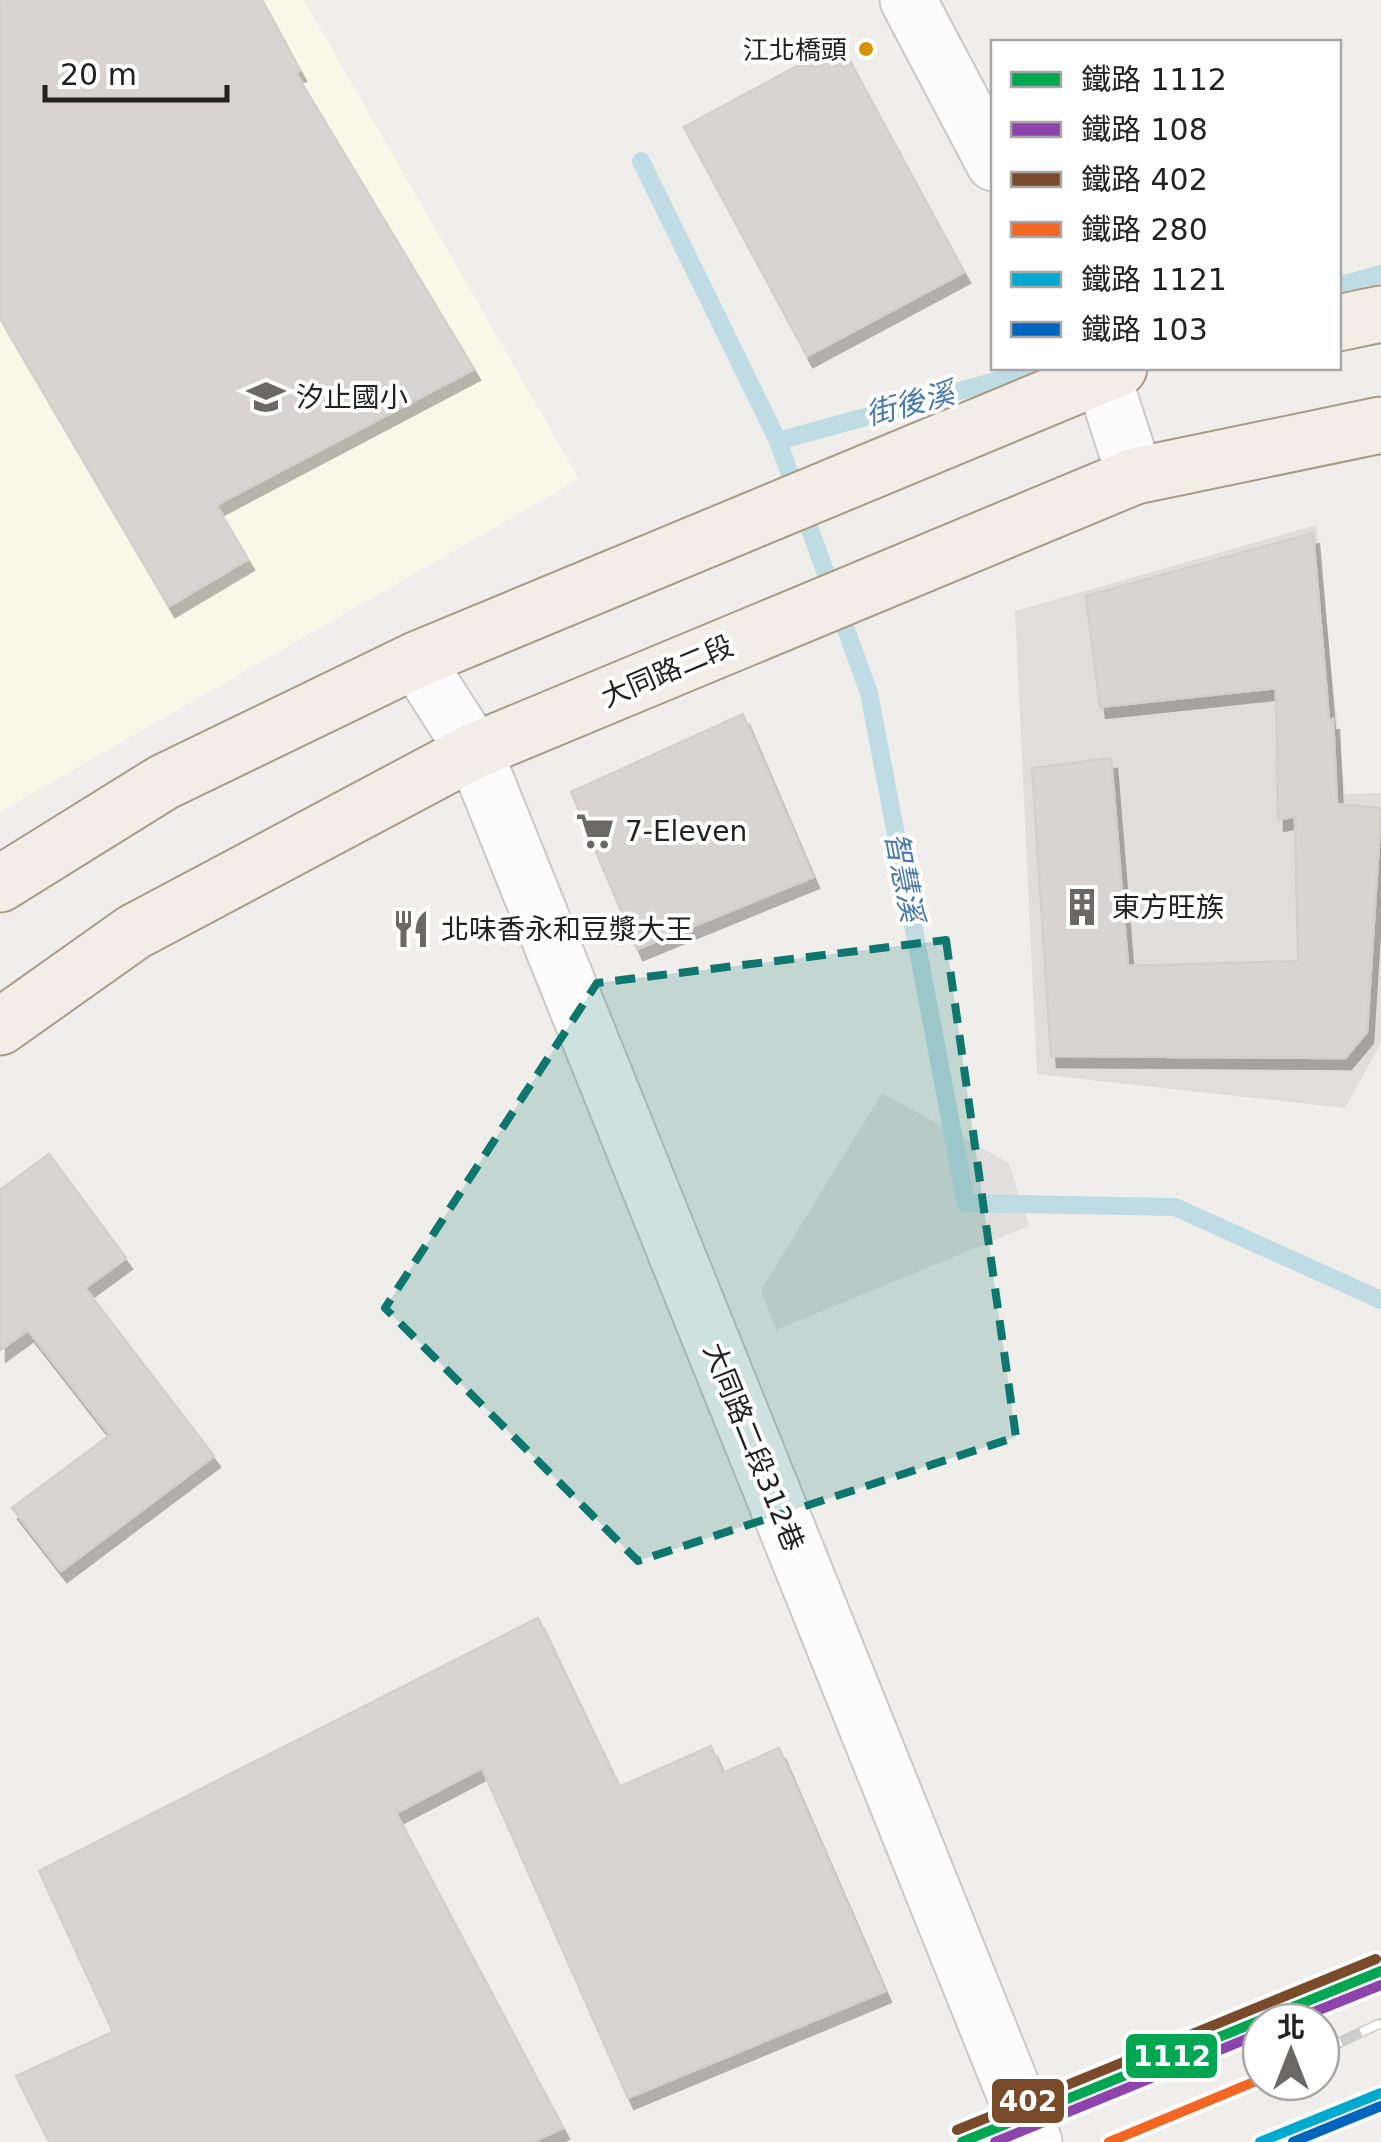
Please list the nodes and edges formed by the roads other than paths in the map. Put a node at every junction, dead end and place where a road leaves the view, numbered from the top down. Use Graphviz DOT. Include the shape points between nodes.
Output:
graph roads {
  1 [pos="908,0"];
  2 [pos="991,157"];
  3 [pos="1381,314"];
  4 [pos="1341,322"];
  5 [pos="1105,370"];
  6 [pos="1107,370"];
  7 [pos="1381,424"];
  8 [pos="1135,476"];
  9 [pos="416,660"];
  10 [pos="474,751"];
  11 [pos="0,884"];
  12 [pos="0,1027"];
  13 [pos="1034,2142"];
  1 -- 2 [label="street"];
  3 -- 4 [label="main road"];
  5 -- 9 [label="main road"];
  6 -- 8 [label="street"];
  7 -- 8 [label="main road, 大同路二段"];
  8 -- 10 [label="main road, 大同路二段"];
  9 -- 10 [label="street, 大同路二段312巷"];
  9 -- 11 [label="main road" via="164,782"];
  10 -- 12 [label="main road, 大同路二段" via="134,932"];
  10 -- 13 [label="street, 大同路二段312巷"];
}
